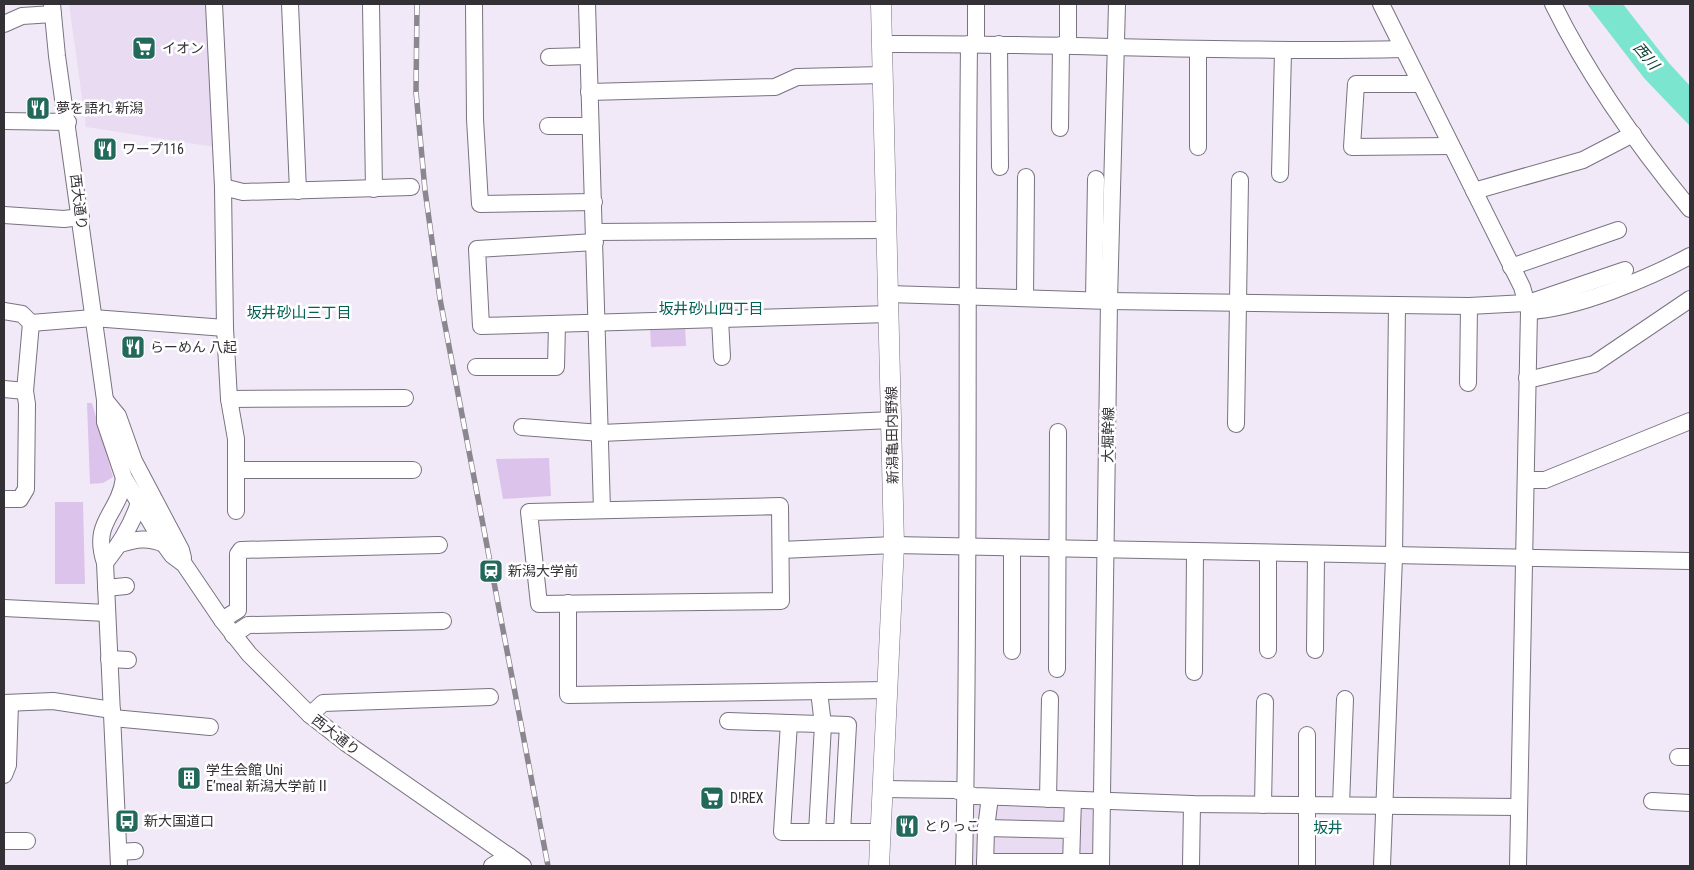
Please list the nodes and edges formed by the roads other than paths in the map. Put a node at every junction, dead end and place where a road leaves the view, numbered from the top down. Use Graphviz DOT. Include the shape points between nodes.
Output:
graph roads {
  1 [pos="214,4"];
  2 [pos="290,4"];
  3 [pos="371,4"];
  4 [pos="474,4"];
  5 [pos="587,4"];
  6 [pos="881,4"];
  7 [pos="976,4"];
  8 [pos="1068,4"];
  9 [pos="1118,4"];
  10 [pos="1381,4"];
  11 [pos="1552,4"];
  12 [pos="53,9"];
  13 [pos="4,24"];
  14 [pos="882,44"];
  15 [pos="972,44"];
  16 [pos="1000,44"];
  17 [pos="1064,45"];
  18 [pos="1116,47"];
  19 [pos="1402,49"];
  20 [pos="1198,50"];
  21 [pos="1283,52"];
  22 [pos="588,56"];
  23 [pos="549,57"];
  24 [pos="882,75"];
  25 [pos="1420,84"];
  26 [pos="589,92"];
  27 [pos="4,121"];
  28 [pos="68,122"];
  29 [pos="548,126"];
  30 [pos="590,126"];
  31 [pos="1060,128"];
  32 [pos="1633,134"];
  33 [pos="1451,146"];
  34 [pos="1198,147"];
  35 [pos="1000,167"];
  36 [pos="1280,174"];
  37 [pos="1026,178"];
  38 [pos="1096,179"];
  39 [pos="1240,180"];
  40 [pos="223,187"];
  41 [pos="411,188"];
  42 [pos="374,189"];
  43 [pos="298,191"];
  44 [pos="1474,191"];
  45 [pos="594,202"];
  46 [pos="1690,209"];
  47 [pos="4,215"];
  48 [pos="81,217"];
  49 [pos="886,230"];
  50 [pos="1618,230"];
  51 [pos="595,237"];
  52 [pos="1690,256"];
  53 [pos="1511,267"];
  54 [pos="1625,270"];
  55 [pos="968,296"];
  56 [pos="1025,298"];
  57 [pos="1690,299"];
  58 [pos="1102,300"];
  59 [pos="1238,302"];
  60 [pos="889,304"];
  61 [pos="1397,305"];
  62 [pos="1469,306"];
  63 [pos="1529,307"];
  64 [pos="4,311"];
  65 [pos="93,318"];
  66 [pos="720,319"];
  67 [pos="598,322"];
  68 [pos="31,323"];
  69 [pos="557,324"];
  70 [pos="225,328"];
  71 [pos="722,357"];
  72 [pos="476,367"];
  73 [pos="1527,378"];
  74 [pos="1468,383"];
  75 [pos="4,389"];
  76 [pos="24,390"];
  77 [pos="405,398"];
  78 [pos="229,399"];
  79 [pos="105,400"];
  80 [pos="892,420"];
  81 [pos="1690,421"];
  82 [pos="1236,424"];
  83 [pos="522,427"];
  84 [pos="1058,432"];
  85 [pos="601,433"];
  86 [pos="237,470"];
  87 [pos="413,470"];
  88 [pos="124,478"];
  89 [pos="143,479"];
  90 [pos="1526,480"];
  91 [pos="4,499"];
  92 [pos="139,503"];
  93 [pos="602,510"];
  94 [pos="236,511"];
  95 [pos="110,512"];
  96 [pos="166,515"];
  97 [pos="120,544"];
  98 [pos="164,544"];
  99 [pos="439,545"];
  100 [pos="894,545"];
  101 [pos="968,547"];
  102 [pos="1012,548"];
  103 [pos="1058,549"];
  104 [pos="781,550"];
  105 [pos="1107,551"];
  106 [pos="1195,552"];
  107 [pos="1268,554"];
  108 [pos="1316,555"];
  109 [pos="1394,557"];
  110 [pos="1525,558"];
  111 [pos="1690,561"];
  112 [pos="105,563"];
  113 [pos="184,564"];
  114 [pos="126,586"];
  115 [pos="106,588"];
  116 [pos="568,603"];
  117 [pos="4,608"];
  118 [pos="107,613"];
  119 [pos="222,620"];
  120 [pos="443,621"];
  121 [pos="234,635"];
  122 [pos="1268,650"];
  123 [pos="1315,650"];
  124 [pos="1012,651"];
  125 [pos="109,659"];
  126 [pos="128,660"];
  127 [pos="1056,669"];
  128 [pos="1194,672"];
  129 [pos="887,690"];
  130 [pos="819,691"];
  131 [pos="490,697"];
  132 [pos="1050,699"];
  133 [pos="1345,699"];
  134 [pos="1265,702"];
  135 [pos="7,703"];
  136 [pos="112,714"];
  137 [pos="310,715"];
  138 [pos="728,721"];
  139 [pos="789,723"];
  140 [pos="823,724"];
  141 [pos="210,727"];
  142 [pos="1307,735"];
  143 [pos="4,775"];
  144 [pos="883,789"];
  145 [pos="965,794"];
  146 [pos="990,796"];
  147 [pos="1048,799"];
  148 [pos="1073,800"];
  149 [pos="1102,801"];
  150 [pos="1652,802"];
  151 [pos="1690,802"];
  152 [pos="1192,804"];
  153 [pos="1383,804"];
  154 [pos="1263,805"];
  155 [pos="1308,805"];
  156 [pos="1341,805"];
  157 [pos="1519,807"];
  158 [pos="986,828"];
  159 [pos="1072,830"];
  160 [pos="817,832"];
  161 [pos="842,832"];
  162 [pos="881,832"];
  163 [pos="4,842"];
  164 [pos="27,842"];
  165 [pos="509,856"];
  166 [pos="124,857"];
  167 [pos="985,864"];
  168 [pos="1071,864"];
  169 [pos="1101,864"];
  170 [pos="492,866"];
  171 [pos="523,866"];
  172 [pos="879,866"];
  173 [pos="964,866"];
  174 [pos="1191,866"];
  175 [pos="1307,866"];
  176 [pos="1382,866"];
  177 [pos="1518,866"];
  1 -- 40 [label="street"];
  2 -- 43 [label="street"];
  3 -- 42 [label="street"];
  4 -- 45 [label="street" via="480,204"];
  5 -- 22 [label="street"];
  6 -- 14 [label="main road, 新潟亀田内野線"];
  7 -- 15 [label="street"];
  8 -- 17 [label="street"];
  9 -- 18 [label="street, 大堀幹線"];
  10 -- 19 [label="street"];
  11 -- 32 [label="street"];
  12 -- 13 [label="street"];
  12 -- 28 [label="street, 西大通り"];
  14 -- 15 [label="street"];
  14 -- 24 [label="main road, 新潟亀田内野線"];
  15 -- 16 [label="street"];
  15 -- 55 [label="street"];
  16 -- 17 [label="street"];
  16 -- 35 [label="street"];
  17 -- 18 [label="street"];
  17 -- 31 [label="street"];
  18 -- 20 [label="street"];
  18 -- 58 [label="street, 大堀幹線"];
  19 -- 21 [label="street"];
  19 -- 25 [label="street"];
  20 -- 21 [label="street"];
  20 -- 34 [label="street"];
  21 -- 36 [label="street"];
  22 -- 23 [label="street"];
  22 -- 26 [label="street"];
  24 -- 26 [label="street" via="797,77 775,87"];
  24 -- 49 [label="main road, 新潟亀田内野線"];
  25 -- 33 [label="street"];
  25 -- 33 [label="street" via="1356,84 1352,147"];
  26 -- 30 [label="street"];
  27 -- 28 [label="street"];
  28 -- 48 [label="street, 西大通り"];
  29 -- 30 [label="street"];
  30 -- 45 [label="street"];
  32 -- 44 [label="street" via="1584,160"];
  32 -- 46 [label="street"];
  33 -- 44 [label="street"];
  37 -- 56 [label="street"];
  38 -- 58 [label="street"];
  39 -- 59 [label="street"];
  40 -- 43 [label="street" via="243,192"];
  40 -- 70 [label="street"];
  41 -- 42 [label="street"];
  42 -- 43 [label="street"];
  44 -- 53 [label="street"];
  45 -- 51 [label="street"];
  47 -- 48 [label="street"];
  48 -- 65 [label="street, 西大通り"];
  49 -- 51 [label="street"];
  49 -- 60 [label="main road, 新潟亀田内野線"];
  50 -- 53 [label="street"];
  51 -- 67 [label="street"];
  51 -- 69 [label="street" via="477,249 481,326"];
  52 -- 63 [label="street" via="1661,272 1615,289 1553,308"];
  53 -- 63 [label="street"];
  54 -- 63 [label="street"];
  55 -- 56 [label="street"];
  55 -- 60 [label="street"];
  55 -- 101 [label="street"];
  56 -- 58 [label="street"];
  57 -- 73 [label="street" via="1594,364"];
  58 -- 59 [label="street"];
  58 -- 105 [label="street, 大堀幹線"];
  59 -- 61 [label="street"];
  59 -- 82 [label="street"];
  60 -- 66 [label="street"];
  60 -- 80 [label="main road, 新潟亀田内野線"];
  61 -- 62 [label="street"];
  61 -- 109 [label="street"];
  62 -- 63 [label="street"];
  62 -- 74 [label="street"];
  63 -- 73 [label="street"];
  64 -- 68 [label="street" via="22,314"];
  65 -- 68 [label="street"];
  65 -- 70 [label="street"];
  65 -- 79 [label="street, 西大通り"];
  66 -- 67 [label="street"];
  66 -- 71 [label="street"];
  67 -- 69 [label="street"];
  67 -- 85 [label="street"];
  68 -- 76 [label="street"];
  69 -- 72 [label="street" via="556,367"];
  70 -- 78 [label="street"];
  73 -- 90 [label="street"];
  75 -- 76 [label="street"];
  76 -- 91 [label="street" via="27,404 26,489 20,499"];
  77 -- 78 [label="street"];
  78 -- 86 [label="street"];
  79 -- 88 [label="street, 西大通り" via="105,422"];
  79 -- 89 [label="street, 西大通り" via="118,416"];
  80 -- 85 [label="street"];
  80 -- 100 [label="main road, 新潟亀田内野線"];
  81 -- 90 [label="street" via="1545,480"];
  83 -- 85 [label="street"];
  84 -- 103 [label="street"];
  85 -- 93 [label="street"];
  86 -- 87 [label="street"];
  86 -- 94 [label="street"];
  88 -- 92 [label="street, 西大通り"];
  88 -- 95 [label="street" via="119,498"];
  89 -- 92 [label="street"];
  89 -- 96 [label="street, 西大通り"];
  90 -- 110 [label="street"];
  92 -- 95 [label="street"];
  92 -- 96 [label="street"];
  92 -- 97 [label="street"];
  92 -- 98 [label="street, 西大通り"];
  93 -- 104 [label="street" via="780,506"];
  93 -- 116 [label="street" via="529,512 539,604"];
  95 -- 112 [label="street" via="100,534 100,549"];
  96 -- 113 [label="street, 西大通り"];
  97 -- 98 [label="street" via="150,539"];
  97 -- 112 [label="street"];
  98 -- 113 [label="street, 西大通り"];
  99 -- 119 [label="street" via="241,550 238,554 238,610"];
  100 -- 101 [label="street"];
  100 -- 104 [label="street"];
  100 -- 129 [label="main road, 新潟亀田内野線"];
  101 -- 102 [label="street"];
  101 -- 145 [label="street"];
  102 -- 103 [label="street"];
  102 -- 124 [label="street"];
  103 -- 105 [label="street"];
  103 -- 127 [label="street"];
  104 -- 116 [label="street" via="781,601"];
  105 -- 106 [label="street"];
  105 -- 149 [label="street, 大堀幹線"];
  106 -- 107 [label="street"];
  106 -- 128 [label="street"];
  107 -- 108 [label="street"];
  107 -- 122 [label="street"];
  108 -- 109 [label="street"];
  108 -- 123 [label="street"];
  109 -- 110 [label="street"];
  109 -- 153 [label="street"];
  110 -- 111 [label="street"];
  110 -- 157 [label="street"];
  112 -- 115 [label="street"];
  113 -- 119 [label="street, 西大通り"];
  114 -- 115 [label="street"];
  115 -- 118 [label="street"];
  116 -- 130 [label="street" via="568,695"];
  117 -- 118 [label="street"];
  118 -- 125 [label="street"];
  119 -- 121 [label="street, 西大通り"];
  120 -- 121 [label="street" via="248,625"];
  121 -- 137 [label="street, 西大通り" via="266,674"];
  125 -- 126 [label="street"];
  125 -- 136 [label="street"];
  129 -- 130 [label="street"];
  129 -- 144 [label="main road, 新潟亀田内野線"];
  130 -- 140 [label="street"];
  131 -- 137 [label="street" via="323,703"];
  132 -- 147 [label="street"];
  133 -- 156 [label="street"];
  134 -- 154 [label="street"];
  135 -- 136 [label="street" via="53,701"];
  135 -- 143 [label="street" via="8,765"];
  136 -- 141 [label="street"];
  136 -- 166 [label="street"];
  137 -- 165 [label="street, 西大通り" via="380,768"];
  138 -- 139 [label="street"];
  139 -- 140 [label="street"];
  139 -- 160 [label="street" via="782,832"];
  140 -- 160 [label="street"];
  140 -- 161 [label="street" via="848,725"];
  142 -- 155 [label="street"];
  144 -- 145 [label="street" via="955,790"];
  144 -- 162 [label="main road, 新潟亀田内野線"];
  145 -- 146 [label="street"];
  145 -- 173 [label="street"];
  146 -- 147 [label="street"];
  146 -- 158 [label="street"];
  147 -- 148 [label="street"];
  148 -- 149 [label="street"];
  148 -- 159 [label="street"];
  149 -- 152 [label="street"];
  149 -- 169 [label="street, 大堀幹線"];
  150 -- 151 [label="street"];
  152 -- 154 [label="street"];
  152 -- 174 [label="street"];
  153 -- 156 [label="street"];
  153 -- 157 [label="street"];
  153 -- 176 [label="street"];
  154 -- 155 [label="street"];
  155 -- 156 [label="street"];
  155 -- 175 [label="street"];
  157 -- 177 [label="street"];
  158 -- 159 [label="street"];
  158 -- 167 [label="street"];
  159 -- 168 [label="street"];
  160 -- 161 [label="street"];
  161 -- 162 [label="street"];
  162 -- 172 [label="main road, 新潟亀田内野線"];
  163 -- 164 [label="street"];
  165 -- 170 [label="street"];
  165 -- 171 [label="street, 西大通り"];
  167 -- 168 [label="street"];
  168 -- 169 [label="street"];
}
